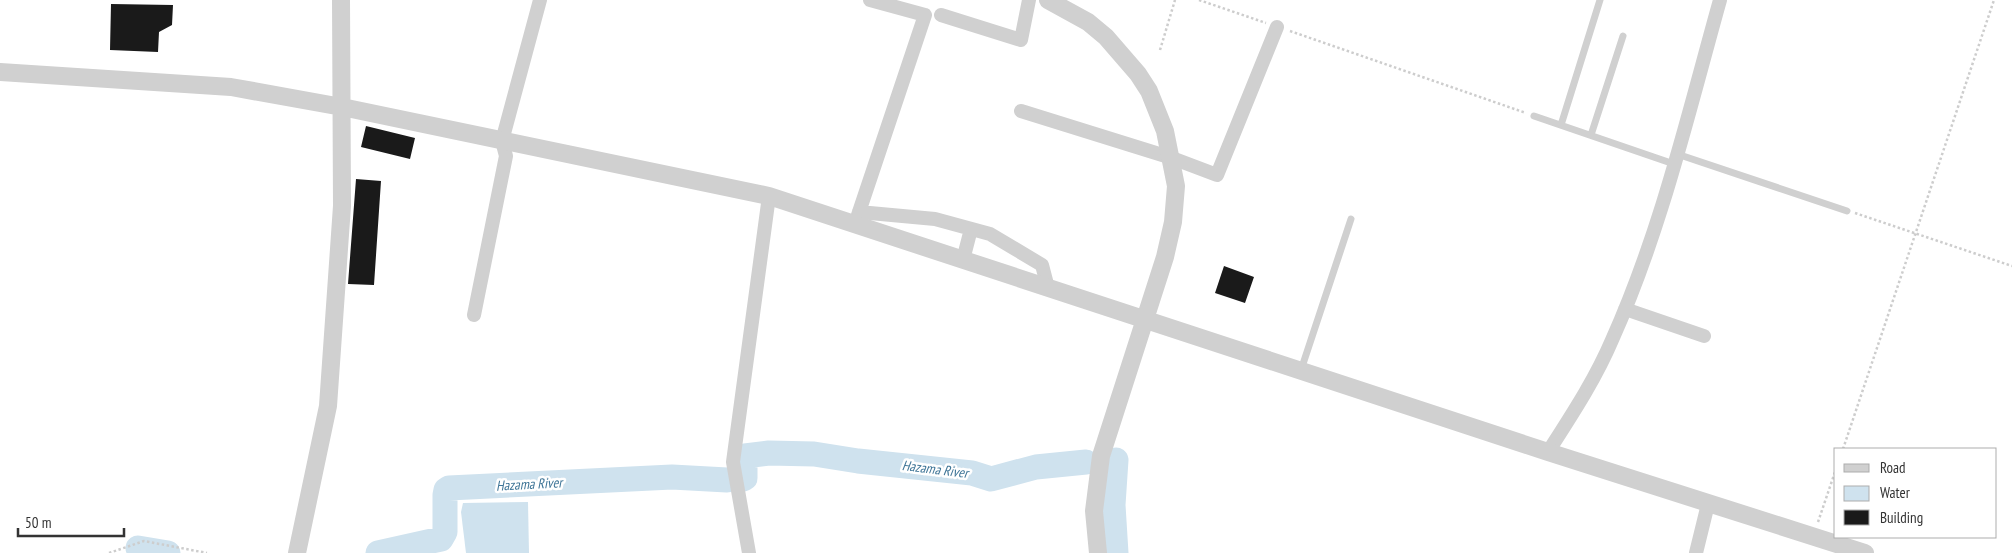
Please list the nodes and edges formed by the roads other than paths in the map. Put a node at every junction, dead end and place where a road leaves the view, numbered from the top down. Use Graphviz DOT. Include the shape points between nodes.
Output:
graph roads {
  1 [pos="341,0"];
  2 [pos="540,0"];
  3 [pos="870,0"];
  4 [pos="1030,0"];
  5 [pos="1048,0"];
  6 [pos="1600,0"];
  7 [pos="1720,0"];
  8 [pos="941,15"];
  9 [pos="1277,27"];
  10 [pos="1623,36"];
  11 [pos="0,72"];
  12 [pos="342,107"];
  13 [pos="1021,111"];
  14 [pos="1534,116"];
  15 [pos="1562,125"];
  16 [pos="1591,135"];
  17 [pos="502,141"];
  18 [pos="1172,158"];
  19 [pos="1676,159"];
  20 [pos="770,196"];
  21 [pos="1847,210"];
  22 [pos="857,218"];
  23 [pos="1351,219"];
  24 [pos="971,229"];
  25 [pos="963,260"];
  26 [pos="1048,288"];
  27 [pos="1625,309"];
  28 [pos="474,316"];
  29 [pos="1144,318"];
  30 [pos="1704,336"];
  31 [pos="1301,370"];
  32 [pos="1548,452"];
  33 [pos="1708,504"];
  34 [pos="297,553"];
  35 [pos="749,553"];
  36 [pos="1098,553"];
  37 [pos="1696,553"];
  38 [pos="1865,553"];
  1 -- 12 [label="street"];
  2 -- 17 [label="street"];
  3 -- 22 [label="street" via="925,15"];
  4 -- 8 [label="street" via="1021,40"];
  5 -- 18 [label="street" via="1088,22 1124,55 1155,104"];
  6 -- 15 [label="lane"];
  7 -- 19 [label="street"];
  9 -- 18 [label="street" via="1217,175"];
  10 -- 16 [label="lane"];
  11 -- 12 [label="street" via="231,87"];
  12 -- 17 [label="street"];
  12 -- 34 [label="street" via="342,206 328,406"];
  13 -- 18 [label="street"];
  14 -- 15 [label="lane"];
  15 -- 16 [label="lane"];
  16 -- 19 [label="lane"];
  17 -- 20 [label="street"];
  17 -- 28 [label="street" via="506,156"];
  18 -- 29 [label="street" via="1176,186 1174,222"];
  19 -- 21 [label="lane"];
  19 -- 27 [label="street" via="1650,247"];
  20 -- 22 [label="street"];
  20 -- 35 [label="street" via="733,462"];
  22 -- 24 [label="street" via="935,218"];
  22 -- 25 [label="street"];
  23 -- 31 [label="lane"];
  24 -- 25 [label="street"];
  24 -- 26 [label="street" via="990,234 1042,265"];
  25 -- 26 [label="street"];
  26 -- 29 [label="street"];
  27 -- 30 [label="street"];
  27 -- 32 [label="street" via="1589,385"];
  29 -- 31 [label="street"];
  29 -- 36 [label="street" via="1101,456 1094,511"];
  31 -- 32 [label="street"];
  32 -- 33 [label="street"];
  33 -- 37 [label="street"];
  33 -- 38 [label="street"];
}
